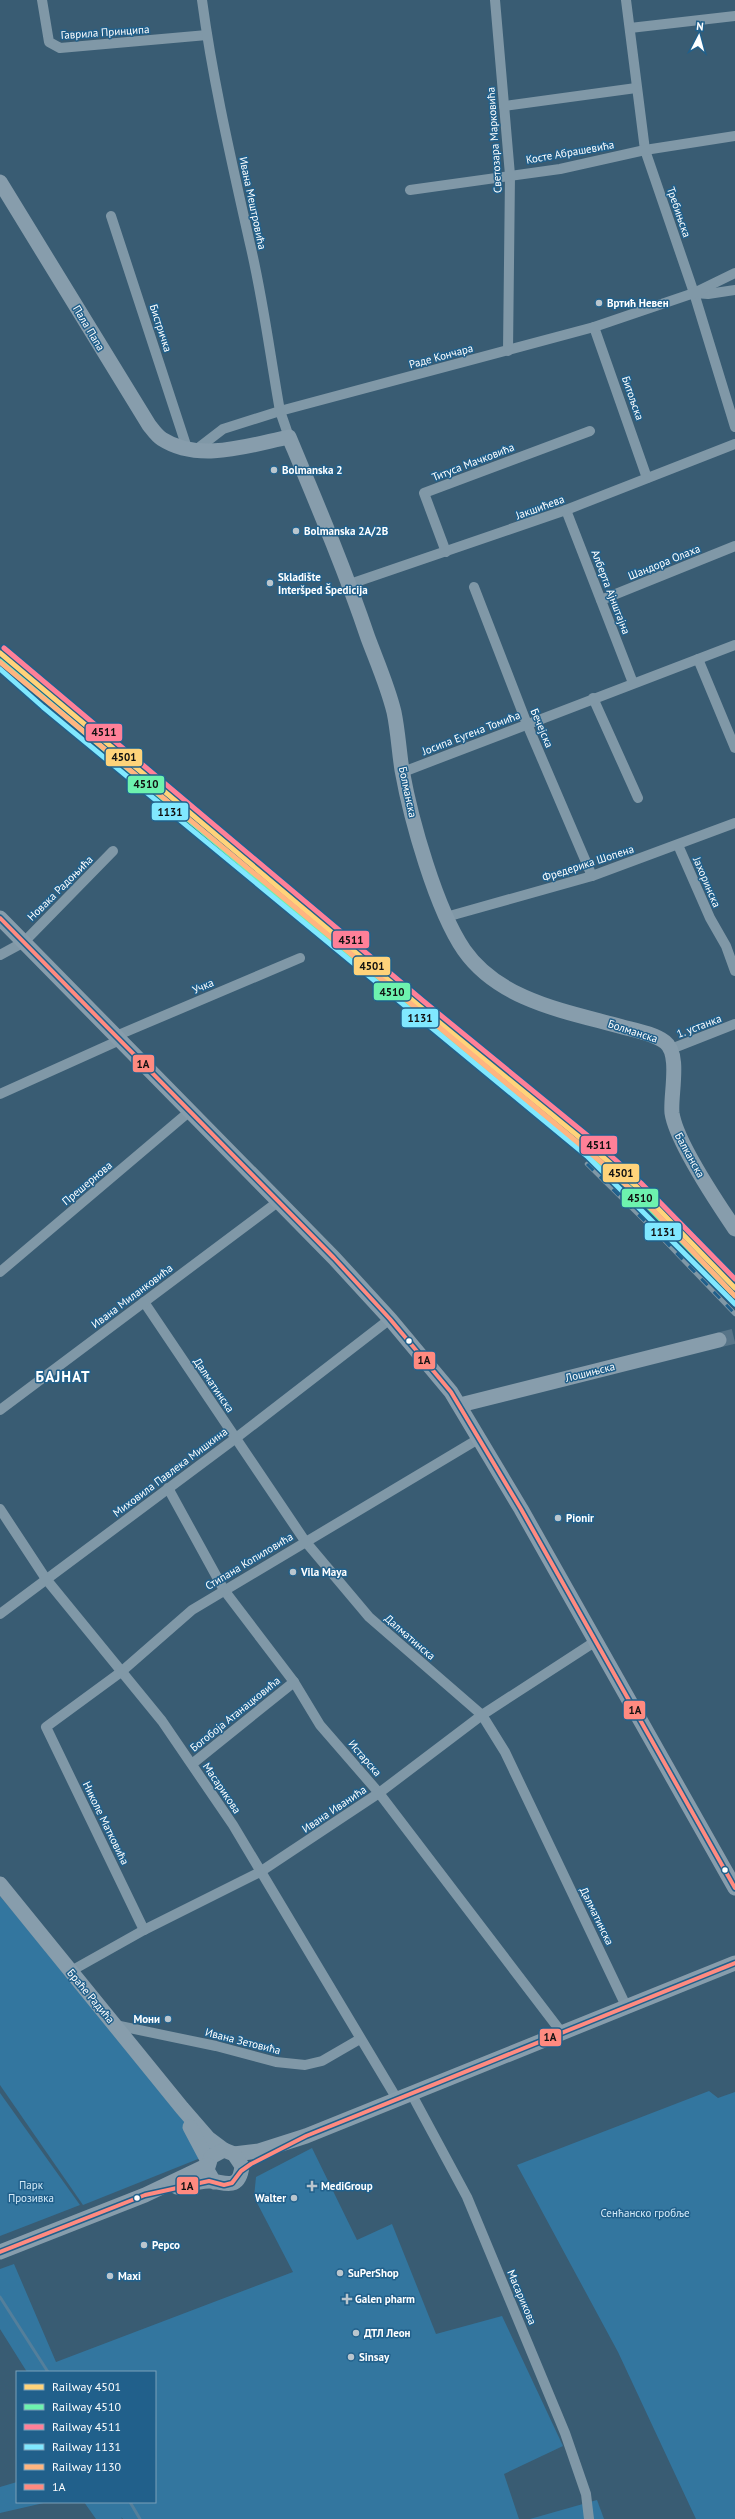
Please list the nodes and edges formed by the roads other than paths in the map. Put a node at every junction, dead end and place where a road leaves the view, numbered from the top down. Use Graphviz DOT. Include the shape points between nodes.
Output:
graph roads {
  1 [pos="42,0"];
  2 [pos="202,0"];
  3 [pos="495,0"];
  4 [pos="626,0"];
  5 [pos="735,16"];
  6 [pos="630,28"];
  7 [pos="207,35"];
  8 [pos="636,88"];
  9 [pos="504,106"];
  10 [pos="735,136"];
  11 [pos="645,150"];
  12 [pos="510,175"];
  13 [pos="0,182"];
  14 [pos="410,190"];
  15 [pos="111,216"];
  16 [pos="735,273"];
  17 [pos="735,290"];
  18 [pos="694,293"];
  19 [pos="594,327"];
  20 [pos="508,351"];
  21 [pos="280,411"];
  22 [pos="735,427"];
  23 [pos="590,431"];
  24 [pos="290,437"];
  25 [pos="735,444"];
  26 [pos="192,449"];
  27 [pos="648,478"];
  28 [pos="566,510"];
  29 [pos="735,546"];
  30 [pos="446,552"];
  31 [pos="350,584"];
  32 [pos="474,588"];
  33 [pos="602,600"];
  34 [pos="735,645"];
  35 [pos="698,659"];
  36 [pos="633,684"];
  37 [pos="593,698"];
  38 [pos="527,724"];
  39 [pos="735,748"];
  40 [pos="403,772"];
  41 [pos="638,798"];
  42 [pos="735,823"];
  43 [pos="678,845"];
  44 [pos="113,851"];
  45 [pos="592,876"];
  46 [pos="446,917"];
  47 [pos="0,918"];
  48 [pos="24,942"];
  49 [pos="731,944"];
  50 [pos="0,955"];
  51 [pos="300,958"];
  52 [pos="735,971"];
  53 [pos="735,1024"];
  54 [pos="118,1038"];
  55 [pos="671,1049"];
  56 [pos="0,1094"];
  57 [pos="190,1111"];
  58 [pos="279,1201"];
  59 [pos="735,1229"];
  60 [pos="0,1272"];
  61 [pos="144,1302"];
  62 [pos="390,1319"];
  63 [pos="719,1340"];
  64 [pos="460,1405"];
  65 [pos="0,1410"];
  66 [pos="236,1438"];
  67 [pos="480,1438"];
  68 [pos="168,1488"];
  69 [pos="0,1509"];
  70 [pos="305,1541"];
  71 [pos="46,1579"];
  72 [pos="224,1590"];
  73 [pos="0,1614"];
  74 [pos="596,1641"];
  75 [pos="121,1672"];
  76 [pos="294,1682"];
  77 [pos="482,1716"];
  78 [pos="46,1727"];
  79 [pos="192,1764"];
  80 [pos="379,1793"];
  81 [pos="260,1872"];
  82 [pos="0,1884"];
  83 [pos="735,1888"];
  84 [pos="144,1930"];
  85 [pos="735,1963"];
  86 [pos="70,1971"];
  87 [pos="627,2008"];
  88 [pos="115,2025"];
  89 [pos="562,2033"];
  90 [pos="360,2039"];
  91 [pos="404,2096"];
  92 [pos="182,2108"];
  93 [pos="306,2136"];
  94 [pos="229,2152"];
  95 [pos="208,2163"];
  96 [pos="241,2172"];
  97 [pos="214,2182"];
  98 [pos="145,2195"];
  99 [pos="0,2252"];
  100 [pos="589,2519"];
  1 -- 7 [label="street, Гаврила Принципа" via="49,42 60,48"];
  2 -- 7 [label="street, Ивана Мештровића"];
  3 -- 9 [label="street, Светозара Марковића"];
  4 -- 6 [label="street, Требињска"];
  5 -- 6 [label="street"];
  6 -- 8 [label="street, Требињска"];
  7 -- 21 [label="street, Ивана Мештровића" via="250,244"];
  8 -- 9 [label="street"];
  8 -- 11 [label="street, Требињска"];
  9 -- 12 [label="street, Светозара Марковића"];
  10 -- 11 [label="street, Косте Абрашевића"];
  11 -- 12 [label="street, Косте Абрашевића" via="560,169"];
  11 -- 18 [label="street, Требињска"];
  12 -- 14 [label="street, Косте Абрашевића"];
  12 -- 20 [label="street, Светозара Марковића"];
  13 -- 26 [label="main road, Пала Папа" via="149,425 161,438"];
  15 -- 26 [label="street, Бистричка"];
  16 -- 18 [label="street, Раде Кончара"];
  17 -- 18 [label="street, Раде Кончара" via="708,294"];
  18 -- 19 [label="street, Раде Кончара"];
  18 -- 22 [label="street, Требињска"];
  19 -- 20 [label="street, Раде Кончара"];
  19 -- 27 [label="street, Битољска"];
  20 -- 21 [label="street, Раде Кончара"];
  21 -- 24 [label="street, Болманска"];
  21 -- 26 [label="street, Раде Кончара" via="223,429"];
  23 -- 30 [label="street, Титуса Мачковића" via="424,493"];
  24 -- 26 [label="main road, Пала Папа" via="221,451"];
  24 -- 31 [label="main road, Болманска"];
  25 -- 27 [label="street, Јакшићева"];
  27 -- 28 [label="street, Јакшићева"];
  28 -- 30 [label="street, Јакшићева"];
  28 -- 33 [label="street, Алберта Ајнштајна"];
  29 -- 33 [label="street, Шандора Олаха"];
  30 -- 31 [label="street, Јакшићева"];
  31 -- 40 [label="main road, Болманска" via="394,712"];
  32 -- 38 [label="street, Бечејска"];
  33 -- 36 [label="street, Алберта Ајнштајна"];
  34 -- 35 [label="street, Јосипа Еугена Томића"];
  35 -- 36 [label="street, Јосипа Еугена Томића"];
  35 -- 39 [label="street"];
  36 -- 37 [label="street, Јосипа Еугена Томића"];
  37 -- 38 [label="street, Јосипа Еугена Томића"];
  37 -- 41 [label="street"];
  38 -- 40 [label="street, Јосипа Еугена Томића"];
  38 -- 45 [label="street, Бечејска"];
  40 -- 46 [label="main road, Болманска" via="421,848"];
  42 -- 43 [label="street, Фредерика Шопена"];
  43 -- 45 [label="street, Фредерика Шопена"];
  43 -- 49 [label="street, Јахоринска" via="710,918"];
  44 -- 48 [label="street, Новака Радоњића"];
  45 -- 46 [label="street, Фредерика Шопена"];
  46 -- 55 [label="main road, Болманска" via="464,950 500,984 535,1003 657,1038 666,1042"];
  47 -- 48 [label="main road"];
  48 -- 50 [label="street, Новака Радоњића"];
  48 -- 54 [label="main road"];
  49 -- 52 [label="street, Јахоринска"];
  51 -- 54 [label="street, Учка"];
  53 -- 55 [label="street, 1. устанка"];
  54 -- 56 [label="street, Учка"];
  54 -- 57 [label="main road"];
  55 -- 59 [label="main road, Балканска" via="671,1105 675,1128 717,1203"];
  57 -- 58 [label="main road"];
  57 -- 60 [label="street, Прешернова"];
  58 -- 61 [label="street, Ивана Миланковића"];
  58 -- 62 [label="main road"];
  61 -- 65 [label="street, Ивана Миланковића"];
  61 -- 66 [label="street, Далматинска"];
  62 -- 64 [label="main road"];
  62 -- 66 [label="street, Миховила Павлека Мишкина"];
  63 -- 64 [label="main road, Лошињска"];
  64 -- 67 [label="main road"];
  66 -- 68 [label="street, Миховила Павлека Мишкина"];
  66 -- 70 [label="street, Далматинска"];
  67 -- 70 [label="street, Стипана Копиловића"];
  67 -- 74 [label="main road"];
  68 -- 71 [label="street, Миховила Павлека Мишкина"];
  68 -- 72 [label="street, Истарска"];
  69 -- 71 [label="street, Масарикова"];
  70 -- 72 [label="street, Стипана Копиловића"];
  70 -- 77 [label="street, Далматинска" via="369,1617"];
  71 -- 73 [label="street, Миховила Павлека Мишкина"];
  71 -- 75 [label="street, Масарикова"];
  72 -- 75 [label="street, Стипана Копиловића" via="192,1610"];
  72 -- 76 [label="street, Истарска"];
  74 -- 77 [label="street, Ивана Иванића"];
  74 -- 83 [label="main road"];
  75 -- 78 [label="street, Стипана Копиловића"];
  75 -- 79 [label="street, Масарикова" via="162,1721"];
  76 -- 79 [label="street, Богобоја Атанацковића"];
  76 -- 80 [label="street, Истарска" via="320,1725"];
  77 -- 80 [label="street, Ивана Иванића"];
  77 -- 87 [label="street, Далматинска" via="505,1752"];
  78 -- 84 [label="street, Николе Матковића"];
  79 -- 81 [label="street, Масарикова" via="233,1825"];
  80 -- 81 [label="street, Ивана Иванића"];
  80 -- 89 [label="street, Истарска"];
  81 -- 84 [label="street, Ивана Иванића"];
  81 -- 90 [label="street, Масарикова"];
  82 -- 86 [label="main road, Браће Радића"];
  84 -- 86 [label="street, Ивана Иванића"];
  85 -- 87 [label="main road"];
  86 -- 88 [label="main road, Браће Радића"];
  87 -- 89 [label="main road"];
  88 -- 90 [label="street, Ивана Зетовића" via="216,2046 276,2062 305,2064 322,2061"];
  88 -- 92 [label="main road, Браће Радића"];
  89 -- 91 [label="main road"];
  90 -- 91 [label="street, Масарикова"];
  91 -- 93 [label="main road"];
  91 -- 100 [label="street, Масарикова" via="467,2197 565,2433 586,2494"];
  92 -- 94 [label="main road, Браће Радића" via="208,2138"];
  92 -- 95 [label="main road, Браће Радића"];
  93 -- 94 [label="main road" via="259,2151"];
  93 -- 96 [label="main road" via="261,2158"];
  94 -- 95 [label="main road" via="214,2154"];
  94 -- 96 [label="main road" via="240,2162"];
  95 -- 97 [label="main road" via="209,2175"];
  95 -- 98 [label="main road"];
  96 -- 97 [label="main road" via="232,2183 224,2185"];
  97 -- 98 [label="main road" via="200,2182"];
  98 -- 99 [label="main road"];
}
